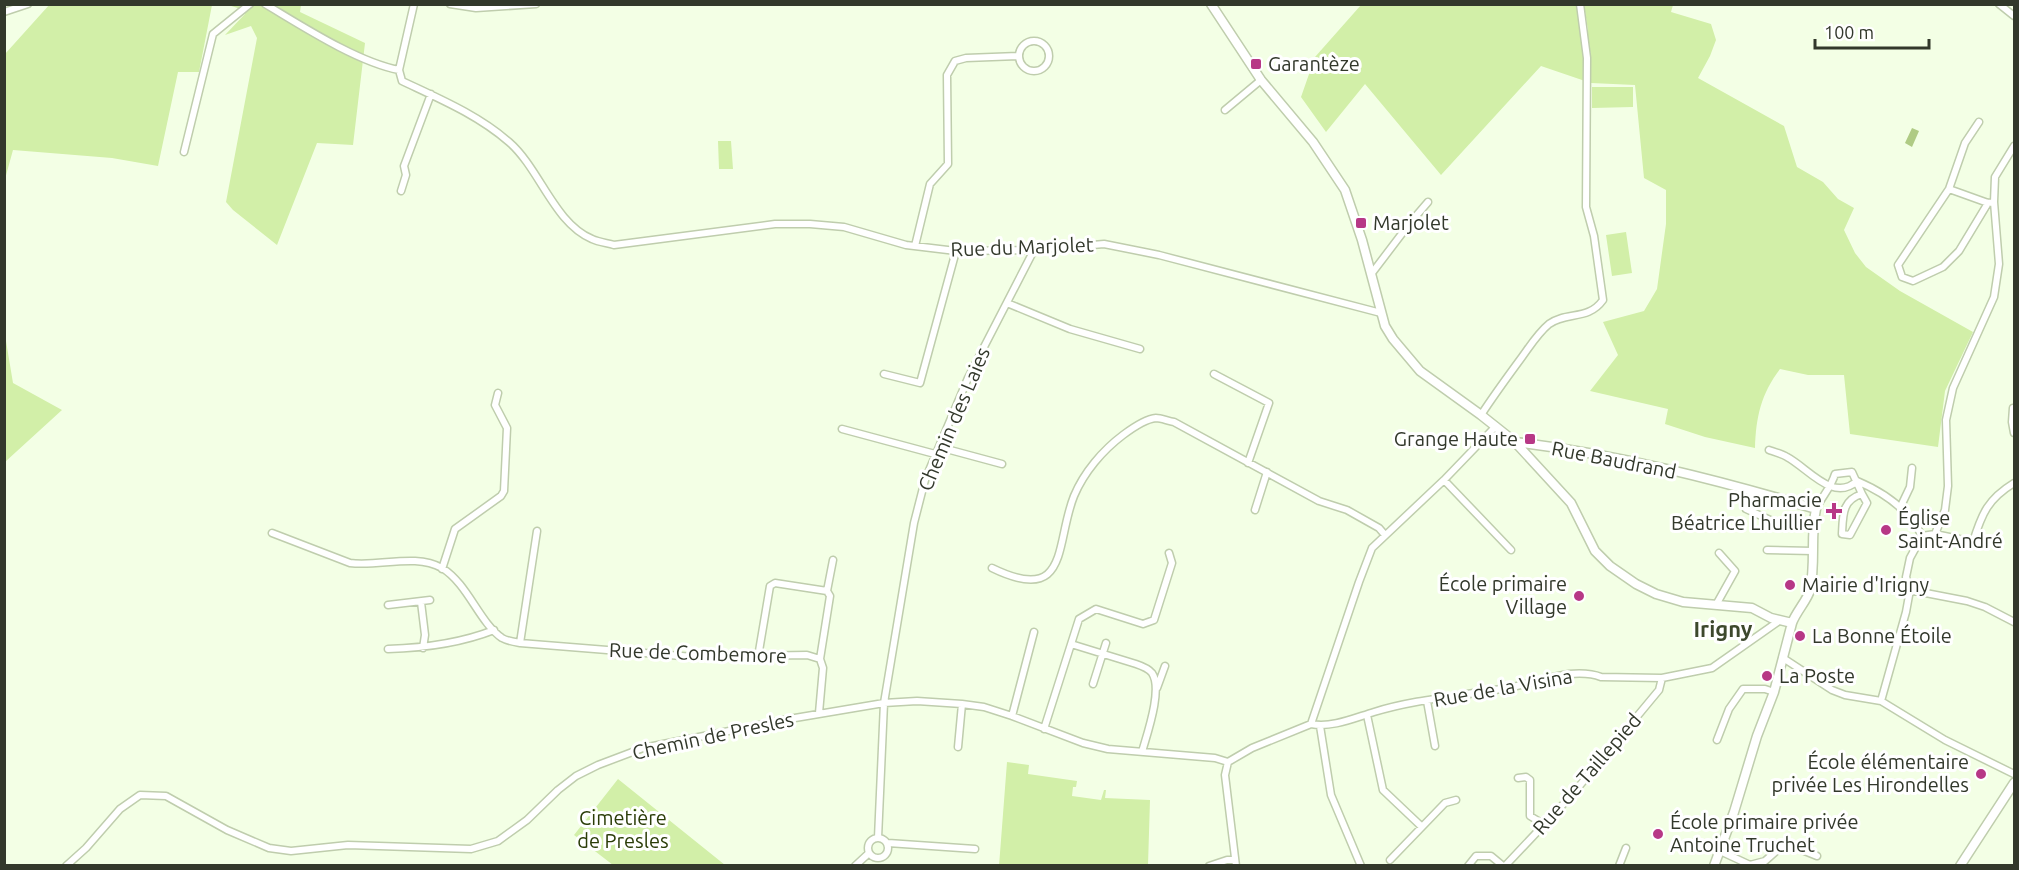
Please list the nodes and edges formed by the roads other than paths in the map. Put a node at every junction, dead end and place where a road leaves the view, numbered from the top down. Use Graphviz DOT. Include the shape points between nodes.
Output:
graph roads {
  1 [pos="28,4"];
  2 [pos="250,4"];
  3 [pos="265,4"];
  4 [pos="414,4"];
  5 [pos="450,4"];
  6 [pos="536,4"];
  7 [pos="1211,4"];
  8 [pos="1580,4"];
  9 [pos="1999,4"];
  10 [pos="4,12"];
  11 [pos="2014,16"];
  12 [pos="1019,56"];
  13 [pos="399,70"];
  14 [pos="1261,80"];
  15 [pos="431,94"];
  16 [pos="1225,110"];
  17 [pos="1979,122"];
  18 [pos="2014,146"];
  19 [pos="184,152"];
  20 [pos="1949,189"];
  21 [pos="402,191"];
  22 [pos="1428,202"];
  23 [pos="1991,203"];
  24 [pos="915,246"];
  25 [pos="1034,250"];
  26 [pos="956,251"];
  27 [pos="1372,273"];
  28 [pos="1007,303"];
  29 [pos="1381,313"];
  30 [pos="1140,349"];
  31 [pos="884,374"];
  32 [pos="1214,374"];
  33 [pos="498,393"];
  34 [pos="2013,408"];
  35 [pos="1481,414"];
  36 [pos="1496,426"];
  37 [pos="842,429"];
  38 [pos="2014,433"];
  39 [pos="1515,442"];
  40 [pos="1545,446"];
  41 [pos="939,447"];
  42 [pos="1769,450"];
  43 [pos="935,454"];
  44 [pos="1533,460"];
  45 [pos="1248,463"];
  46 [pos="1002,464"];
  47 [pos="1912,468"];
  48 [pos="1267,472"];
  49 [pos="1444,480"];
  50 [pos="1857,481"];
  51 [pos="2014,483"];
  52 [pos="1832,487"];
  53 [pos="1751,492"];
  54 [pos="1862,494"];
  55 [pos="1816,508"];
  56 [pos="1900,508"];
  57 [pos="1255,510"];
  58 [pos="1781,525"];
  59 [pos="537,531"];
  60 [pos="272,532"];
  61 [pos="1935,534"];
  62 [pos="1385,535"];
  63 [pos="1922,536"];
  64 [pos="1511,550"];
  65 [pos="1767,550"];
  66 [pos="1813,551"];
  67 [pos="1169,553"];
  68 [pos="1719,553"];
  69 [pos="833,560"];
  70 [pos="992,568"];
  71 [pos="442,569"];
  72 [pos="1910,590"];
  73 [pos="827,591"];
  74 [pos="430,600"];
  75 [pos="421,602"];
  76 [pos="388,605"];
  77 [pos="1716,606"];
  78 [pos="1779,621"];
  79 [pos="2014,622"];
  80 [pos="1792,623"];
  81 [pos="494,630"];
  82 [pos="1034,632"];
  83 [pos="1106,643"];
  84 [pos="520,644"];
  85 [pos="1071,644"];
  86 [pos="423,648"];
  87 [pos="388,649"];
  88 [pos="1103,654"];
  89 [pos="758,657"];
  90 [pos="1783,658"];
  91 [pos="820,659"];
  92 [pos="1164,666"];
  93 [pos="1662,678"];
  94 [pos="1092,684"];
  95 [pos="1157,688"];
  96 [pos="1774,692"];
  97 [pos="1427,701"];
  98 [pos="1881,701"];
  99 [pos="885,703"];
  100 [pos="962,704"];
  101 [pos="819,713"];
  102 [pos="1367,715"];
  103 [pos="1012,716"];
  104 [pos="1311,724"];
  105 [pos="1320,726"];
  106 [pos="1044,729"];
  107 [pos="1717,740"];
  108 [pos="1435,746"];
  109 [pos="958,747"];
  110 [pos="1142,752"];
  111 [pos="1228,762"];
  112 [pos="2014,774"];
  113 [pos="1518,778"];
  114 [pos="2014,783"];
  115 [pos="1456,800"];
  116 [pos="1545,825"];
  117 [pos="1422,827"];
  118 [pos="878,838"];
  119 [pos="888,843"];
  120 [pos="1626,848"];
  121 [pos="975,849"];
  122 [pos="1720,852"];
  123 [pos="869,853"];
  124 [pos="1817,856"];
  125 [pos="1390,860"];
  126 [pos="1235,863"];
  127 [pos="66,866"];
  128 [pos="855,866"];
  129 [pos="1209,866"];
  130 [pos="1361,866"];
  131 [pos="1468,866"];
  132 [pos="1504,866"];
  133 [pos="1619,866"];
  134 [pos="1714,866"];
  135 [pos="1960,866"];
  1 -- 10 [label="street"];
  2 -- 19 [label="street" via="213,34"];
  3 -- 13 [label="street, Rue du Marjolet" via="382,67"];
  4 -- 13 [label="street"];
  5 -- 6 [label="street" via="476,8"];
  7 -- 14 [label="street"];
  8 -- 35 [label="street" via="1587,58 1586,207 1603,300 1597,309 1550,324"];
  9 -- 11 [label="street"];
  12 -- 12 [label="street" via="1023,66 1032,71 1045,67 1050,56 1044,44 1035,41 1022,46"];
  12 -- 24 [label="street" via="966,58 955,61 947,75 948,164 930,184"];
  13 -- 15 [label="street, Rue du Marjolet" via="402,81"];
  14 -- 16 [label="street"];
  14 -- 27 [label="street" via="1313,142 1345,190"];
  15 -- 21 [label="street" via="404,166"];
  15 -- 24 [label="street, Rue du Marjolet" via="465,111 510,143 574,228 591,238 614,245 775,224 810,224 844,227"];
  17 -- 20 [label="street" via="1965,143"];
  18 -- 23 [label="street" via="1995,177"];
  20 -- 23 [label="street"];
  20 -- 23 [label="street" via="1898,266 1902,277 1913,281 1942,267 1959,251"];
  22 -- 27 [label="street"];
  23 -- 61 [label="street" via="1998,275 1994,297 1953,388 1946,420 1948,486 1945,510"];
  24 -- 26 [label="street, Rue du Marjolet"];
  25 -- 26 [label="street, Rue du Marjolet"];
  25 -- 28 [label="street, Chemin des Laies"];
  25 -- 29 [label="street, Rue du Marjolet" via="1109,245"];
  26 -- 31 [label="street" via="920,383"];
  27 -- 29 [label="street"];
  28 -- 30 [label="street" via="1070,329"];
  28 -- 41 [label="street, Chemin des Laies"];
  29 -- 35 [label="street" via="1393,339 1420,371"];
  32 -- 45 [label="street" via="1269,403"];
  33 -- 71 [label="street" via="495,405 507,428 504,491 455,529"];
  34 -- 38 [label="street"];
  35 -- 36 [label="street"];
  36 -- 39 [label="street"];
  36 -- 49 [label="street"];
  37 -- 43 [label="street"];
  39 -- 40 [label="street, Rue Baudrand"];
  39 -- 44 [label="street"];
  40 -- 44 [label="street"];
  40 -- 53 [label="street, Rue Baudrand" via="1710,479"];
  41 -- 43 [label="street, Chemin des Laies"];
  41 -- 46 [label="street"];
  42 -- 52 [label="street" via="1787,456"];
  43 -- 99 [label="street, Chemin des Laies" via="914,523"];
  44 -- 77 [label="street" via="1571,503 1595,551 1610,566 1656,594"];
  45 -- 48 [label="street"];
  45 -- 70 [label="street" via="1173,422 1155,418 1107,447 1089,470 1074,496 1060,555 1047,575 1031,581"];
  47 -- 56 [label="street" via="1910,487"];
  48 -- 57 [label="street"];
  48 -- 62 [label="street" via="1319,501 1347,510"];
  49 -- 62 [label="street"];
  49 -- 64 [label="street"];
  50 -- 52 [label="street" via="1850,487"];
  50 -- 52 [label="street" via="1852,472 1835,474"];
  50 -- 54 [label="street"];
  50 -- 56 [label="street"];
  51 -- 61 [label="street" via="1989,502 1973,542"];
  52 -- 55 [label="street"];
  53 -- 55 [label="street, Rue Baudrand"];
  53 -- 58 [label="street" via="1746,509"];
  54 -- 54 [label="street" via="1851,497 1846,504 1842,534 1852,534 1867,503"];
  55 -- 66 [label="street"];
  56 -- 63 [label="street"];
  59 -- 84 [label="street"];
  60 -- 71 [label="street, Rue de Combemore" via="350,563 415,561"];
  61 -- 63 [label="street"];
  62 -- 104 [label="street" via="1372,548"];
  63 -- 72 [label="street" via="1910,558 1906,577"];
  65 -- 66 [label="street"];
  66 -- 80 [label="street" via="1810,593"];
  67 -- 85 [label="street" via="1172,563 1154,620 1143,624 1096,609 1079,619"];
  68 -- 77 [label="street" via="1735,571"];
  69 -- 73 [label="street"];
  71 -- 81 [label="street, Rue de Combemore" via="456,580"];
  72 -- 79 [label="street" via="1967,601"];
  72 -- 98 [label="street"];
  73 -- 89 [label="street" via="775,583 770,586"];
  73 -- 91 [label="street" via="830,596"];
  74 -- 75 [label="street"];
  75 -- 76 [label="street"];
  75 -- 86 [label="street"];
  77 -- 78 [label="street" via="1752,608"];
  78 -- 80 [label="street"];
  78 -- 93 [label="street, Rue de la Visina" via="1712,668"];
  80 -- 90 [label="street"];
  81 -- 84 [label="street, Rue de Combemore" via="504,639"];
  81 -- 86 [label="street"];
  82 -- 103 [label="street"];
  83 -- 88 [label="street"];
  84 -- 89 [label="street, Rue de Combemore" via="694,657"];
  85 -- 88 [label="street"];
  85 -- 106 [label="street"];
  86 -- 87 [label="street"];
  88 -- 94 [label="street"];
  88 -- 95 [label="street" via="1146,668"];
  89 -- 91 [label="street, Rue de Combemore" via="807,655"];
  90 -- 96 [label="street"];
  90 -- 98 [label="street" via="1845,695"];
  91 -- 101 [label="street" via="823,668"];
  92 -- 95 [label="street"];
  93 -- 97 [label="street, Rue de la Visina" via="1569,674"];
  93 -- 116 [label="street, Rue de Taillepied" via="1659,690"];
  95 -- 110 [label="street"];
  96 -- 107 [label="street" via="1743,689 1729,709"];
  96 -- 122 [label="street"];
  97 -- 102 [label="street, Rue de la Visina"];
  97 -- 108 [label="street"];
  98 -- 112 [label="street" via="1945,740"];
  99 -- 100 [label="street, Chemin de Presles" via="917,700"];
  99 -- 101 [label="street, Chemin de Presles"];
  99 -- 118 [label="street, Chemin des Laies"];
  100 -- 103 [label="street, Chemin de Presles"];
  100 -- 109 [label="street"];
  101 -- 127 [label="street, Chemin de Presles" via="643,748 576,776 498,841 471,849 348,845 291,851 270,848 227,830 166,796 140,795 120,809"];
  102 -- 105 [label="street, Rue de la Visina"];
  102 -- 117 [label="street" via="1383,790"];
  103 -- 106 [label="street, Chemin de Presles"];
  104 -- 105 [label="street, Rue de la Visina"];
  104 -- 111 [label="street"];
  105 -- 130 [label="street" via="1331,795"];
  106 -- 110 [label="street, Chemin de Presles" via="1108,749"];
  110 -- 111 [label="street, Chemin de Presles"];
  111 -- 126 [label="street" via="1225,775"];
  113 -- 116 [label="street" via="1530,780 1530,816"];
  114 -- 135 [label="street"];
  115 -- 117 [label="street" via="1446,803"];
  116 -- 132 [label="street, Rue de Taillepied"];
  117 -- 125 [label="street"];
  118 -- 119 [label="street"];
  118 -- 123 [label="street" via="869,843"];
  119 -- 121 [label="street"];
  119 -- 123 [label="street" via="888,853 883,857 873,858"];
  120 -- 133 [label="street"];
  122 -- 124 [label="street" via="1750,865 1765,861 1781,847 1792,846"];
  122 -- 134 [label="street"];
  123 -- 128 [label="street"];
  126 -- 129 [label="street" via="1227,860"];
  131 -- 132 [label="street, Rue de Taillepied" via="1476,856 1491,856"];
}
